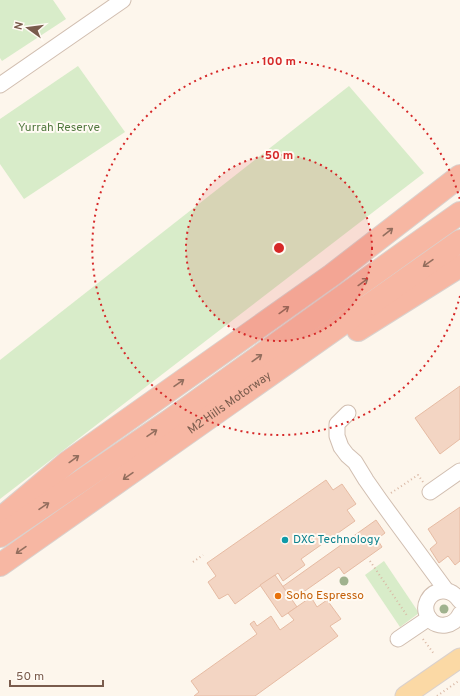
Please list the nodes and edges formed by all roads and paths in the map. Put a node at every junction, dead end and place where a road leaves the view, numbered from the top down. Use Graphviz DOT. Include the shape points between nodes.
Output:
graph roads {
  1 [pos="123,0"];
  2 [pos="1,82"];
  3 [pos="460,176"];
  4 [pos="460,213"];
  5 [pos="460,241"];
  6 [pos="460,266"];
  7 [pos="348,412"];
  8 [pos="149,461"];
  9 [pos="460,472"];
  10 [pos="413,477"];
  11 [pos="430,492"];
  12 [pos="389,494"];
  13 [pos="0,519"];
  14 [pos="0,536"];
  15 [pos="203,555"];
  16 [pos="370,561"];
  17 [pos="193,562"];
  18 [pos="0,565"];
  19 [pos="446,590"];
  20 [pos="460,601"];
  21 [pos="460,617"];
  22 [pos="429,618"];
  23 [pos="415,627"];
  24 [pos="398,639"];
  25 [pos="434,654"];
  26 [pos="460,658"];
  27 [pos="460,680"];
  28 [pos="405,696"];
  29 [pos="437,696"];
  1 -- 2 [label="street"];
  13 -- 3 [label="highway, one-way" via="68,462 332,275"];
  14 -- 4 [label="highway, M2 Hills Motorway, one-way" via="169,422"];
  5 -- 8 [label="highway, M2 Hills Motorway, one-way"];
  6 -- 8 [label="highway"];
  7 -- 19 [label="street" via="337,424 337,436 341,447 355,462"];
  8 -- 18 [label="highway, M2 Hills Motorway, one-way"];
  9 -- 11 [label="street"];
  10 -- 12 [label="path"];
  15 -- 17 [label="path"];
  16 -- 23 [label="path"];
  19 -- 20 [label="street" via="454,593"];
  19 -- 22 [label="street" via="437,591 430,596 426,608"];
  21 -- 22 [label="street" via="448,625 434,623"];
  22 -- 23 [label="street"];
  23 -- 24 [label="street"];
  23 -- 25 [label="path"];
  26 -- 28 [label="main road"];
  27 -- 29 [label="path"];
}
